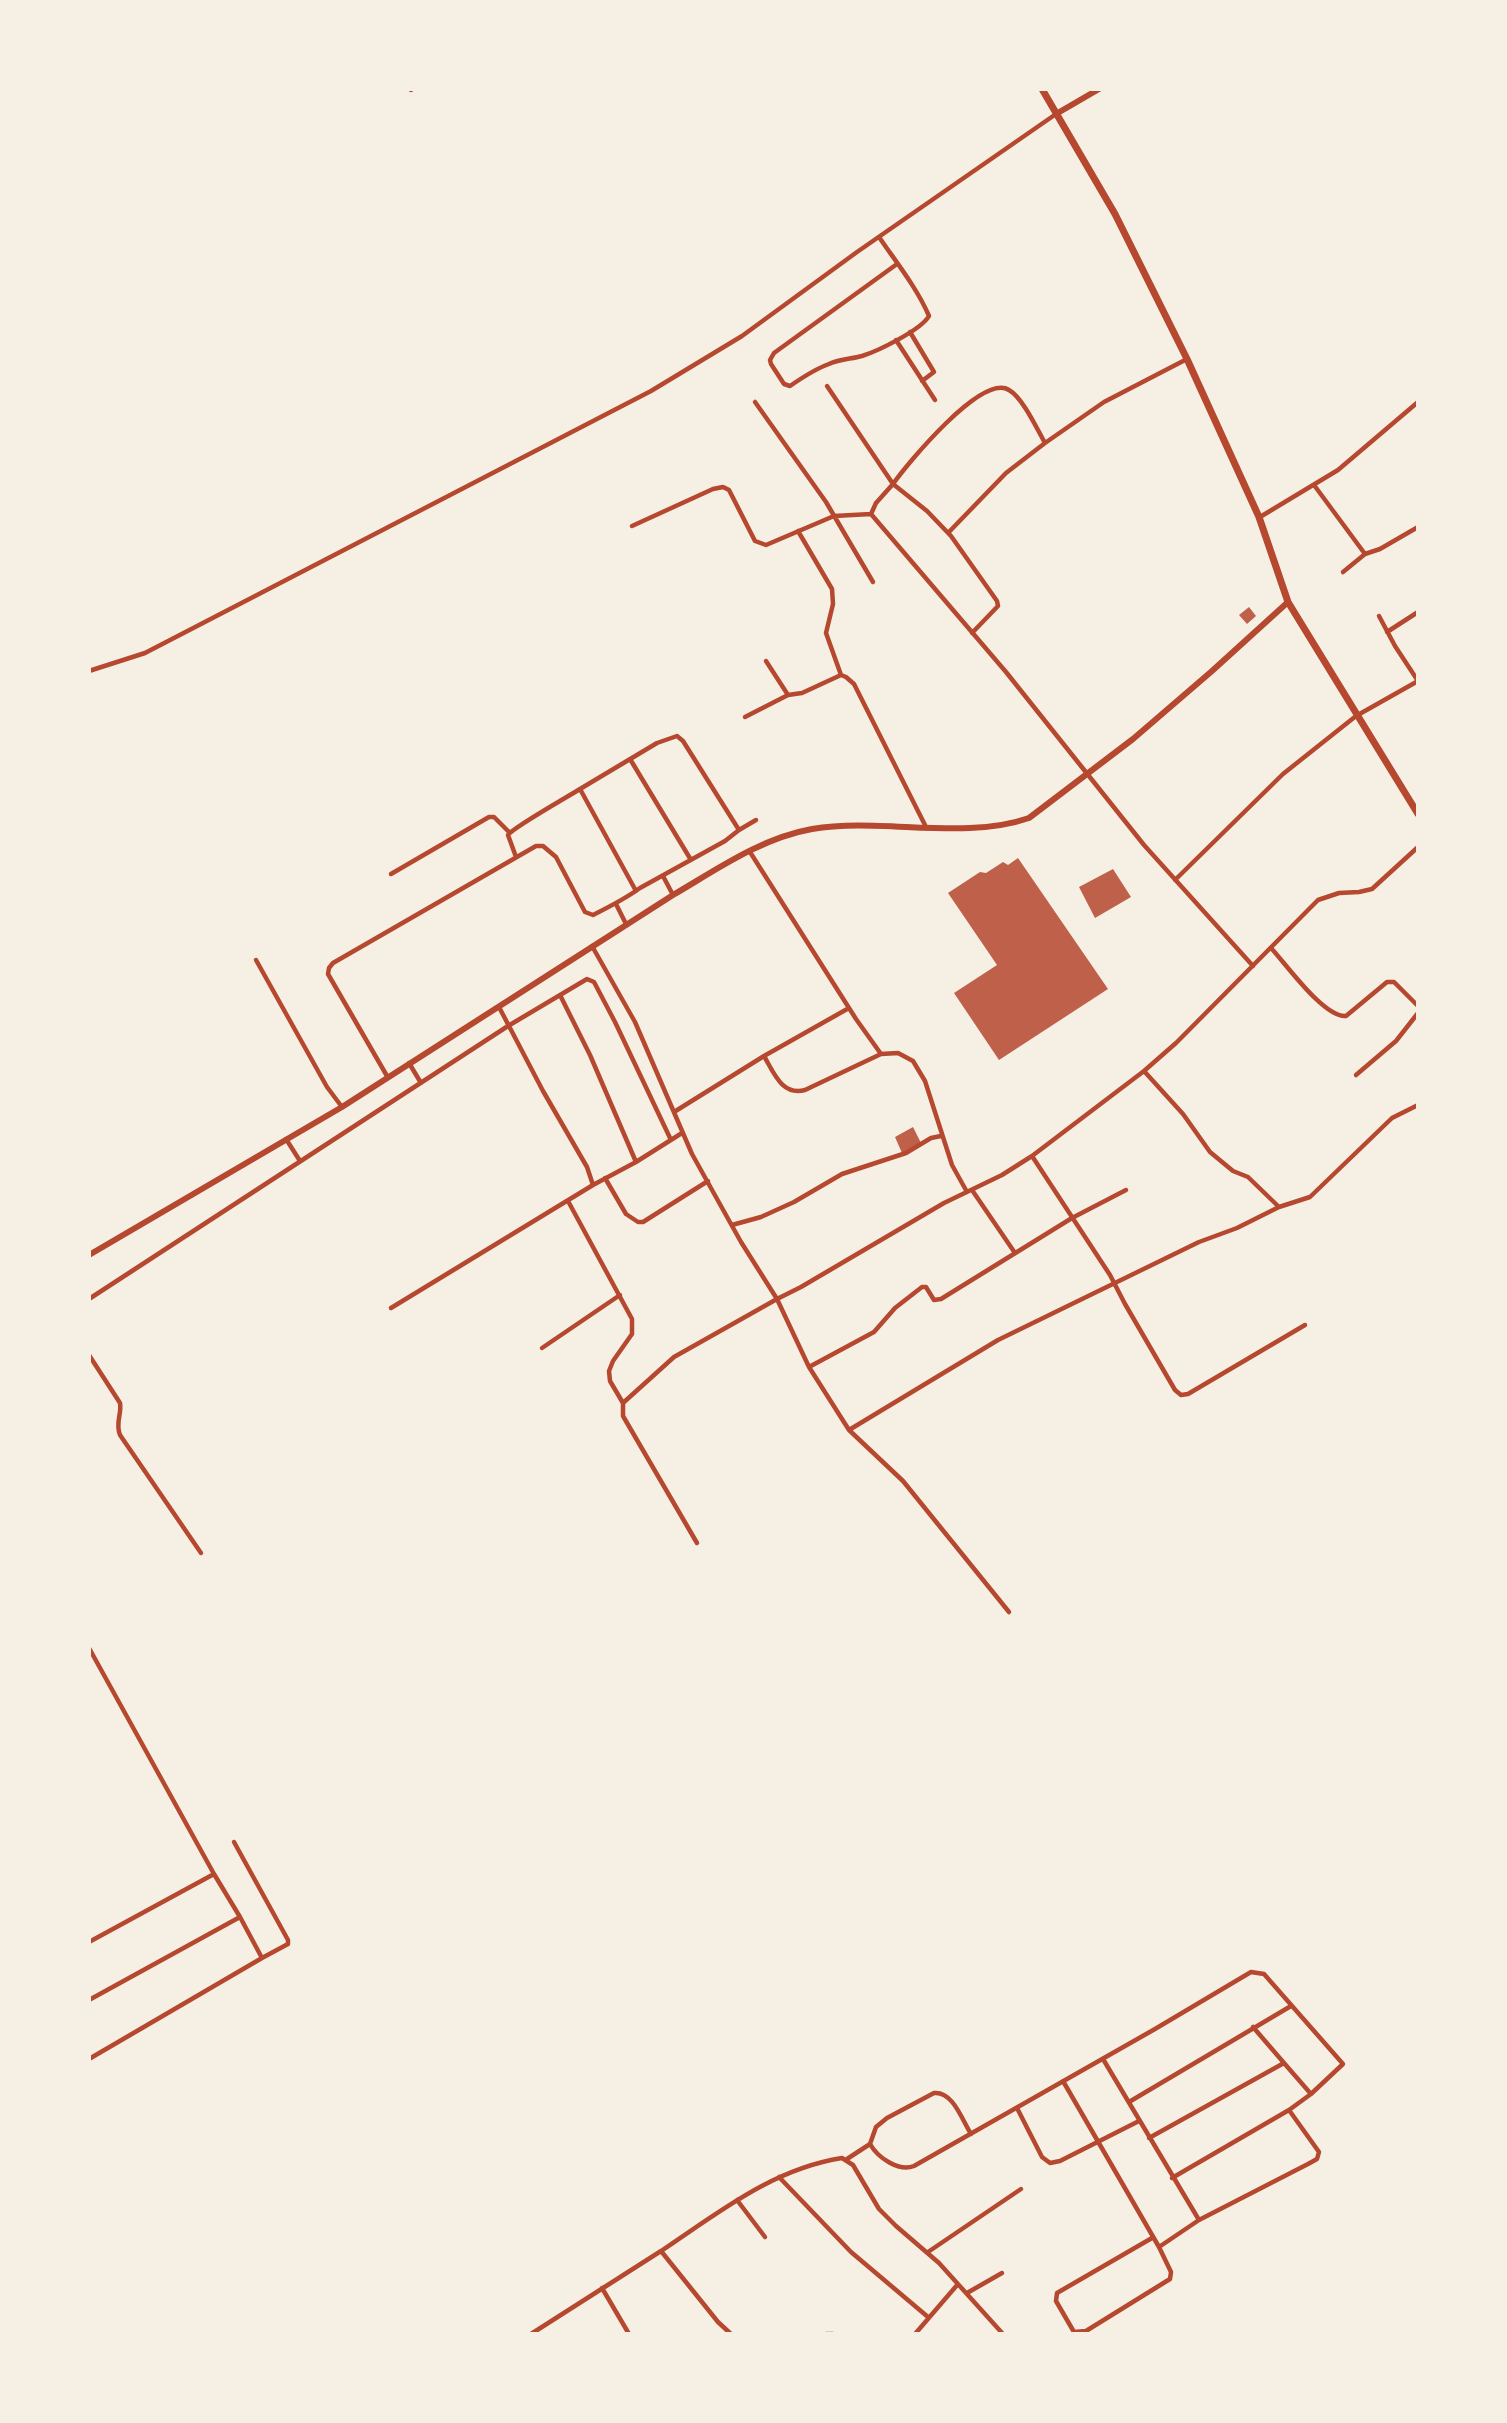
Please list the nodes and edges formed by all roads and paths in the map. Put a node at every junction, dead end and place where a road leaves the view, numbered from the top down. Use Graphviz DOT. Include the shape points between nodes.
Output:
graph roads {
  1 [pos="1042,89"];
  2 [pos="1098,89"];
  3 [pos="1056,114"];
  4 [pos="879,237"];
  5 [pos="897,264"];
  6 [pos="910,332"];
  7 [pos="896,340"];
  8 [pos="1186,359"];
  9 [pos="922,381"];
  10 [pos="827,386"];
  11 [pos="935,400"];
  12 [pos="755,402"];
  13 [pos="1418,402"];
  14 [pos="1045,443"];
  15 [pos="893,484"];
  16 [pos="1314,485"];
  17 [pos="871,514"];
  18 [pos="834,516"];
  19 [pos="1259,517"];
  20 [pos="632,526"];
  21 [pos="1418,527"];
  22 [pos="798,531"];
  23 [pos="948,533"];
  24 [pos="1365,554"];
  25 [pos="1343,572"];
  26 [pos="873,582"];
  27 [pos="1288,602"];
  28 [pos="1418,612"];
  29 [pos="1379,616"];
  30 [pos="1388,632"];
  31 [pos="972,633"];
  32 [pos="766,661"];
  33 [pos="89,671"];
  34 [pos="841,675"];
  35 [pos="1418,681"];
  36 [pos="788,695"];
  37 [pos="1356,716"];
  38 [pos="745,717"];
  39 [pos="630,759"];
  40 [pos="1087,774"];
  41 [pos="580,789"];
  42 [pos="1417,810"];
  43 [pos="756,820"];
  44 [pos="926,827"];
  45 [pos="739,830"];
  46 [pos="509,832"];
  47 [pos="1418,847"];
  48 [pos="750,852"];
  49 [pos="516,857"];
  50 [pos="691,860"];
  51 [pos="391,874"];
  52 [pos="663,876"];
  53 [pos="1175,880"];
  54 [pos="636,891"];
  55 [pos="672,895"];
  56 [pos="617,906"];
  57 [pos="626,923"];
  58 [pos="592,946"];
  59 [pos="1271,948"];
  60 [pos="256,960"];
  61 [pos="1253,965"];
  62 [pos="560,995"];
  63 [pos="1418,1006"];
  64 [pos="499,1007"];
  65 [pos="849,1008"];
  66 [pos="1418,1013"];
  67 [pos="508,1026"];
  68 [pos="881,1054"];
  69 [pos="764,1056"];
  70 [pos="408,1063"];
  71 [pos="1144,1071"];
  72 [pos="385,1073"];
  73 [pos="1356,1075"];
  74 [pos="421,1083"];
  75 [pos="340,1105"];
  76 [pos="1418,1105"];
  77 [pos="674,1112"];
  78 [pos="682,1133"];
  79 [pos="941,1136"];
  80 [pos="286,1139"];
  81 [pos="671,1140"];
  82 [pos="1032,1156"];
  83 [pos="300,1161"];
  84 [pos="636,1161"];
  85 [pos="605,1178"];
  86 [pos="708,1181"];
  87 [pos="593,1185"];
  88 [pos="1126,1190"];
  89 [pos="970,1191"];
  90 [pos="568,1201"];
  91 [pos="1279,1207"];
  92 [pos="1072,1218"];
  93 [pos="732,1226"];
  94 [pos="1015,1253"];
  95 [pos="89,1255"];
  96 [pos="1114,1282"];
  97 [pos="620,1295"];
  98 [pos="777,1298"];
  99 [pos="89,1299"];
  100 [pos="391,1308"];
  101 [pos="1305,1325"];
  102 [pos="541,1348"];
  103 [pos="89,1355"];
  104 [pos="808,1367"];
  105 [pos="623,1403"];
  106 [pos="849,1430"];
  107 [pos="697,1543"];
  108 [pos="201,1553"];
  109 [pos="1010,1612"];
  110 [pos="89,1648"];
  111 [pos="234,1842"];
  112 [pos="214,1874"];
  113 [pos="240,1917"];
  114 [pos="89,1942"];
  115 [pos="262,1958"];
  116 [pos="89,2000"];
  117 [pos="1291,2006"];
  118 [pos="1252,2027"];
  119 [pos="89,2059"];
  120 [pos="1103,2059"];
  121 [pos="1284,2063"];
  122 [pos="1063,2081"];
  123 [pos="1311,2094"];
  124 [pos="1129,2102"];
  125 [pos="1017,2108"];
  126 [pos="1289,2110"];
  127 [pos="1139,2120"];
  128 [pos="971,2134"];
  129 [pos="1149,2138"];
  130 [pos="1097,2142"];
  131 [pos="870,2144"];
  132 [pos="847,2159"];
  133 [pos="779,2177"];
  134 [pos="1172,2178"];
  135 [pos="1021,2189"];
  136 [pos="737,2200"];
  137 [pos="1199,2220"];
  138 [pos="765,2237"];
  139 [pos="1152,2238"];
  140 [pos="1159,2247"];
  141 [pos="661,2251"];
  142 [pos="928,2252"];
  143 [pos="1002,2273"];
  144 [pos="958,2284"];
  145 [pos="602,2288"];
  146 [pos="967,2293"];
  147 [pos="928,2317"];
  148 [pos="531,2334"];
  149 [pos="629,2334"];
  150 [pos="731,2334"];
  151 [pos="826,2334"];
  152 [pos="833,2334"];
  153 [pos="915,2334"];
  154 [pos="1003,2334"];
  1 -- 3 [label="main road"];
  2 -- 3 [label="street"];
  3 -- 4 [label="street"];
  3 -- 8 [label="main road" via="1115,214"];
  4 -- 5 [label="street"];
  4 -- 33 [label="street" via="742,336 651,391 145,653"];
  5 -- 6 [label="street" via="929,316"];
  5 -- 7 [label="street" via="774,352 770,360 784,384 790,386 833,362 864,355"];
  6 -- 7 [label="street"];
  6 -- 9 [label="street" via="934,372"];
  7 -- 9 [label="street"];
  8 -- 14 [label="street" via="1104,402"];
  8 -- 19 [label="main road"];
  9 -- 11 [label="street"];
  10 -- 15 [label="street"];
  12 -- 18 [label="street"];
  13 -- 16 [label="street"];
  14 -- 15 [label="street" via="1011,391 1003,387 977,397 954,416 928,439"];
  14 -- 23 [label="street" via="1006,473"];
  15 -- 17 [label="street"];
  15 -- 23 [label="street"];
  16 -- 19 [label="street"];
  16 -- 24 [label="street"];
  17 -- 18 [label="street"];
  17 -- 31 [label="street"];
  18 -- 22 [label="street"];
  18 -- 26 [label="street"];
  19 -- 27 [label="main road"];
  20 -- 22 [label="street" via="723,486 757,543 765,545"];
  21 -- 24 [label="street"];
  22 -- 34 [label="street" via="832,589 826,633"];
  23 -- 31 [label="street" via="997,601 992,614"];
  24 -- 25 [label="street"];
  27 -- 37 [label="main road"];
  27 -- 40 [label="street"];
  28 -- 30 [label="street"];
  29 -- 30 [label="street"];
  30 -- 35 [label="street"];
  31 -- 40 [label="street"];
  32 -- 36 [label="street"];
  34 -- 36 [label="street"];
  34 -- 44 [label="street" via="854,684"];
  35 -- 37 [label="street"];
  36 -- 38 [label="street"];
  37 -- 42 [label="main road"];
  37 -- 53 [label="street" via="1283,775"];
  39 -- 41 [label="street"];
  39 -- 45 [label="street" via="674,735 679,737"];
  39 -- 50 [label="street"];
  40 -- 44 [label="street" via="1042,810 1019,821"];
  40 -- 53 [label="street"];
  41 -- 46 [label="street"];
  41 -- 54 [label="street"];
  43 -- 45 [label="street"];
  44 -- 48 [label="street" via="814,829"];
  45 -- 50 [label="street"];
  46 -- 49 [label="street"];
  46 -- 51 [label="street" via="489,817"];
  47 -- 59 [label="street" via="1372,889 1318,900"];
  48 -- 55 [label="street"];
  48 -- 65 [label="street"];
  49 -- 56 [label="street" via="543,846 556,857 585,912 589,915"];
  49 -- 72 [label="street" via="329,968 328,974"];
  50 -- 52 [label="street"];
  52 -- 54 [label="street"];
  52 -- 55 [label="street"];
  53 -- 61 [label="street"];
  54 -- 56 [label="street"];
  55 -- 57 [label="street"];
  56 -- 57 [label="street"];
  57 -- 58 [label="street"];
  58 -- 64 [label="street"];
  58 -- 77 [label="street" via="635,1022"];
  59 -- 61 [label="street"];
  59 -- 63 [label="street" via="1326,1009 1339,1016 1346,1016 1389,981"];
  60 -- 75 [label="street"];
  61 -- 71 [label="street"];
  62 -- 67 [label="street"];
  62 -- 81 [label="street" via="587,979 594,982"];
  62 -- 84 [label="street"];
  64 -- 67 [label="street"];
  64 -- 70 [label="street"];
  65 -- 68 [label="street"];
  65 -- 69 [label="street"];
  66 -- 73 [label="street" via="1396,1041"];
  67 -- 74 [label="street"];
  67 -- 87 [label="street"];
  68 -- 69 [label="street" via="794,1093 776,1077"];
  68 -- 79 [label="street" via="898,1053 913,1061 925,1081"];
  69 -- 77 [label="street"];
  70 -- 72 [label="street"];
  70 -- 74 [label="street"];
  71 -- 82 [label="street"];
  71 -- 91 [label="street" via="1210,1152 1248,1177"];
  72 -- 75 [label="street"];
  74 -- 83 [label="street"];
  75 -- 80 [label="street"];
  76 -- 91 [label="street" via="1392,1118 1310,1197"];
  77 -- 78 [label="street"];
  78 -- 81 [label="street"];
  78 -- 86 [label="street"];
  79 -- 89 [label="street" via="952,1165"];
  79 -- 93 [label="street" via="842,1174 794,1202"];
  80 -- 83 [label="street"];
  80 -- 95 [label="street"];
  81 -- 84 [label="street"];
  82 -- 89 [label="street"];
  82 -- 92 [label="street"];
  83 -- 99 [label="street"];
  84 -- 85 [label="street"];
  85 -- 86 [label="street" via="626,1214 638,1222"];
  85 -- 87 [label="street"];
  86 -- 93 [label="street"];
  87 -- 90 [label="street"];
  88 -- 92 [label="street"];
  89 -- 94 [label="street"];
  89 -- 98 [label="street"];
  90 -- 97 [label="street"];
  90 -- 100 [label="street"];
  91 -- 96 [label="street"];
  92 -- 94 [label="street"];
  92 -- 96 [label="street"];
  93 -- 98 [label="street"];
  94 -- 104 [label="street" via="942,1299 934,1300 922,1287 874,1332"];
  96 -- 101 [label="street" via="1168,1380 1181,1395"];
  96 -- 106 [label="street" via="998,1340"];
  97 -- 102 [label="street"];
  97 -- 105 [label="street" via="632,1319 632,1334 609,1371"];
  98 -- 104 [label="street"];
  98 -- 105 [label="street" via="674,1357"];
  103 -- 108 [label="street" via="120,1403 120,1434"];
  104 -- 106 [label="street"];
  105 -- 107 [label="street" via="623,1416"];
  106 -- 109 [label="street" via="903,1481"];
  110 -- 112 [label="street"];
  111 -- 115 [label="street" via="288,1940 285,1947"];
  112 -- 113 [label="street"];
  112 -- 114 [label="street"];
  113 -- 115 [label="street"];
  113 -- 116 [label="street"];
  115 -- 119 [label="street"];
  117 -- 118 [label="street"];
  117 -- 120 [label="street" via="1264,1974 1251,1972"];
  117 -- 123 [label="street" via="1343,2064"];
  118 -- 121 [label="street"];
  118 -- 124 [label="street"];
  120 -- 122 [label="street"];
  120 -- 124 [label="street"];
  121 -- 123 [label="street"];
  121 -- 129 [label="street"];
  122 -- 125 [label="street"];
  122 -- 130 [label="street"];
  123 -- 126 [label="street"];
  124 -- 127 [label="street"];
  125 -- 128 [label="street"];
  125 -- 130 [label="street" via="1042,2157 1050,2163"];
  126 -- 134 [label="street"];
  126 -- 137 [label="street" via="1319,2152 1317,2159"];
  127 -- 129 [label="street"];
  127 -- 130 [label="street"];
  128 -- 131 [label="street" via="907,2169 874,2151"];
  128 -- 131 [label="street" via="950,2098 940,2092 887,2118 876,2127"];
  129 -- 134 [label="street"];
  130 -- 139 [label="street"];
  131 -- 132 [label="street"];
  132 -- 133 [label="street" via="828,2160"];
  132 -- 142 [label="street" via="879,2209"];
  133 -- 136 [label="street"];
  133 -- 147 [label="street" via="851,2252"];
  134 -- 137 [label="street"];
  135 -- 142 [label="street"];
  136 -- 138 [label="street"];
  136 -- 141 [label="street"];
  137 -- 140 [label="street"];
  139 -- 140 [label="street"];
  139 -- 140 [label="street" via="1057,2293 1056,2301 1074,2332 1086,2330 1170,2279"];
  141 -- 145 [label="street"];
  141 -- 150 [label="street"];
  142 -- 144 [label="street"];
  143 -- 146 [label="street"];
  144 -- 146 [label="street"];
  144 -- 147 [label="street"];
  145 -- 148 [label="street"];
  145 -- 149 [label="street"];
  146 -- 154 [label="street"];
  147 -- 153 [label="street"];
  151 -- 152 [label="street"];
}
